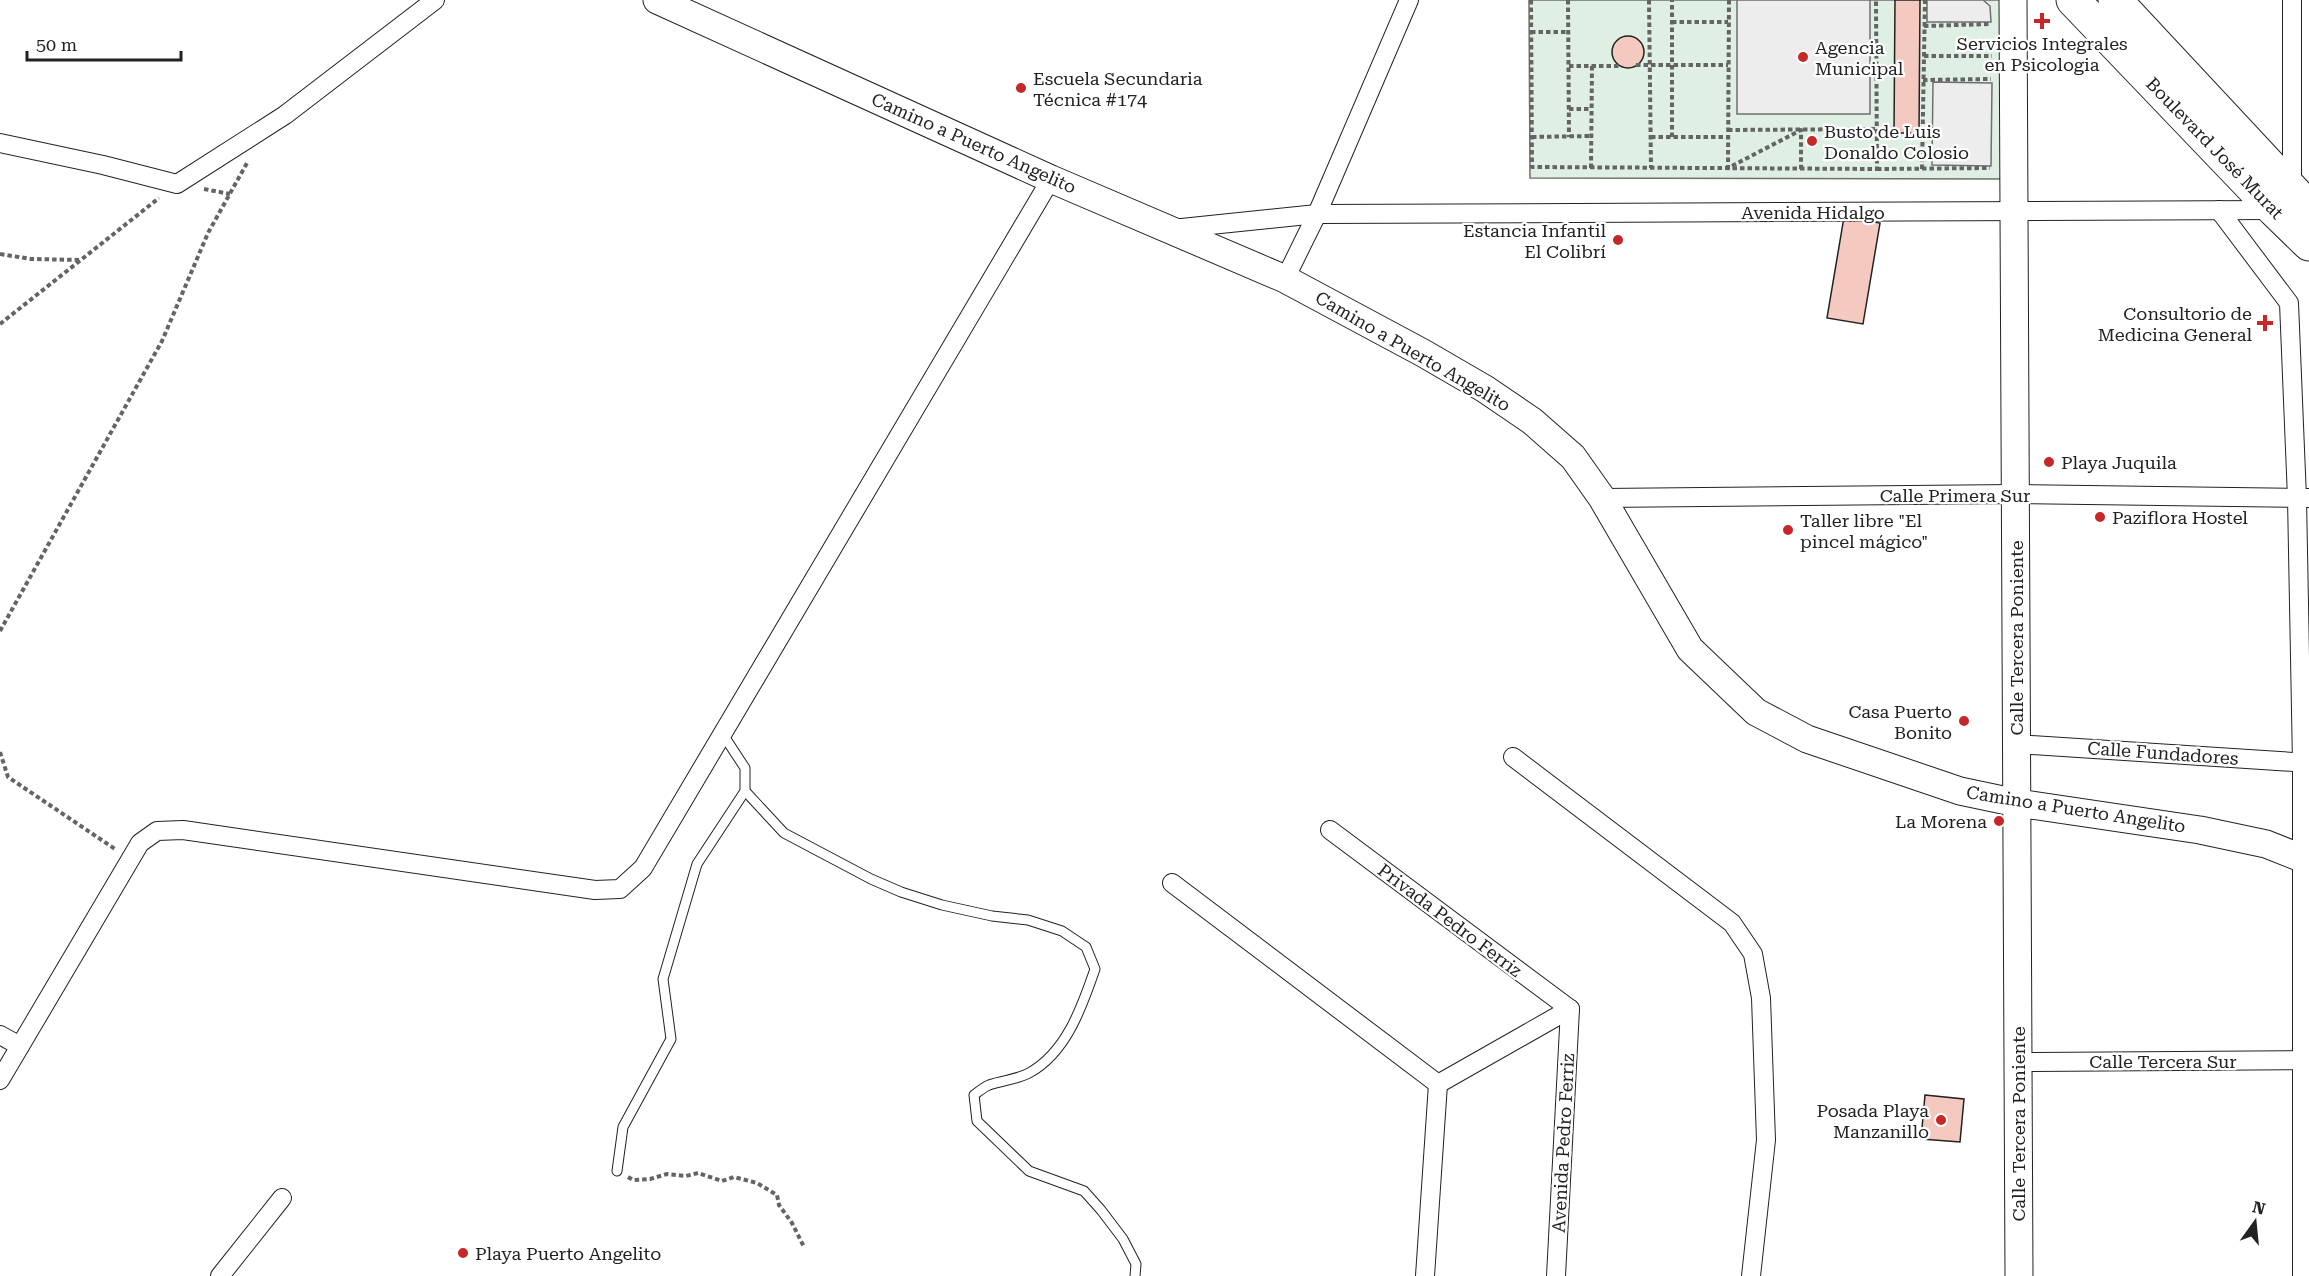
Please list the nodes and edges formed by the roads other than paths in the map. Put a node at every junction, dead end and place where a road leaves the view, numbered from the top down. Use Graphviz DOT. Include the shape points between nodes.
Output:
graph roads {
  1 [pos="435,0"];
  2 [pos="657,0"];
  3 [pos="1409,0"];
  4 [pos="2013,0"];
  5 [pos="2073,0"];
  6 [pos="2115,0"];
  7 [pos="2292,0"];
  8 [pos="0,143"];
  9 [pos="1051,178"];
  10 [pos="2296,204"];
  11 [pos="2219,210"];
  12 [pos="2014,211"];
  13 [pos="1317,214"];
  14 [pos="1167,229"];
  15 [pos="2309,244"];
  16 [pos="1285,279"];
  17 [pos="2014,494"];
  18 [pos="1602,498"];
  19 [pos="2303,498"];
  20 [pos="722,733"];
  21 [pos="2016,744"];
  22 [pos="1513,757"];
  23 [pos="2306,763"];
  24 [pos="745,791"];
  25 [pos="2017,803"];
  26 [pos="1330,830"];
  27 [pos="2305,859"];
  28 [pos="1172,883"];
  29 [pos="1569,1010"];
  30 [pos="0,1035"];
  31 [pos="20,1046"];
  32 [pos="2306,1060"];
  33 [pos="2018,1062"];
  34 [pos="0,1080"];
  35 [pos="1438,1084"];
  36 [pos="617,1171"];
  37 [pos="282,1198"];
  38 [pos="220,1276"];
  39 [pos="1135,1276"];
  40 [pos="1425,1276"];
  41 [pos="1556,1276"];
  42 [pos="1750,1276"];
  43 [pos="2019,1276"];
  44 [pos="2302,1276"];
  1 -- 8 [label="street" via="285,115 177,184"];
  2 -- 9 [label="street, Camino a Puerto Angelito"];
  3 -- 13 [label="street"];
  4 -- 12 [label="street, Calle Tercera Poniente"];
  5 -- 10 [label="highway, Boulevard José Murat"];
  6 -- 10 [label="highway, Boulevard José Murat"];
  7 -- 10 [label="street"];
  9 -- 14 [label="street, Camino a Puerto Angelito"];
  9 -- 20 [label="street"];
  10 -- 11 [label="street, Avenida Hidalgo"];
  10 -- 15 [label="highway, Boulevard José Murat"];
  11 -- 12 [label="street, Avenida Hidalgo"];
  11 -- 19 [label="street" via="2289,303"];
  12 -- 13 [label="street, Avenida Hidalgo"];
  12 -- 17 [label="street, Calle Tercera Poniente"];
  13 -- 14 [label="street, Avenida Hidalgo"];
  13 -- 16 [label="street"];
  14 -- 16 [label="street, Camino a Puerto Angelito"];
  16 -- 18 [label="street, Camino a Puerto Angelito" via="1423,353 1532,421 1573,457"];
  17 -- 18 [label="street, Calle Primera Sur"];
  17 -- 19 [label="street, Calle Primera Sur"];
  17 -- 21 [label="street, Calle Tercera Poniente"];
  18 -- 25 [label="street, Camino a Puerto Angelito" via="1689,649 1756,712 1807,740 1960,791"];
  19 -- 23 [label="street"];
  20 -- 24 [label="lane" via="745,768"];
  20 -- 31 [label="street" via="643,868 620,889 595,890 183,830 157,831 141,843"];
  21 -- 23 [label="street, Calle Fundadores"];
  21 -- 25 [label="street, Calle Tercera Poniente"];
  22 -- 42 [label="street" via="1732,923 1753,954 1761,998 1766,1140"];
  23 -- 27 [label="street"];
  24 -- 36 [label="lane" via="697,864 663,979 671,1039 623,1127"];
  24 -- 39 [label="lane" via="784,833 871,879 942,905 1028,920 1062,931 1086,947 1095,969 1085,999 1059,1050 1031,1073 1010,1082 987,1085 974,1095 977,1121 1029,1171 1084,1191 1123,1239 1136,1264"];
  25 -- 27 [label="street, Camino a Puerto Angelito" via="2200,830 2266,844"];
  25 -- 33 [label="street, Calle Tercera Poniente"];
  26 -- 29 [label="street, Privada Pedro Ferriz"];
  27 -- 32 [label="street"];
  28 -- 35 [label="street"];
  29 -- 35 [label="street"];
  29 -- 41 [label="street, Avenida Pedro Ferriz"];
  30 -- 31 [label="street"];
  31 -- 34 [label="street"];
  32 -- 33 [label="street, Calle Tercera Sur"];
  32 -- 44 [label="street"];
  33 -- 43 [label="street, Calle Tercera Poniente"];
  35 -- 40 [label="street"];
  37 -- 38 [label="street"];
}
